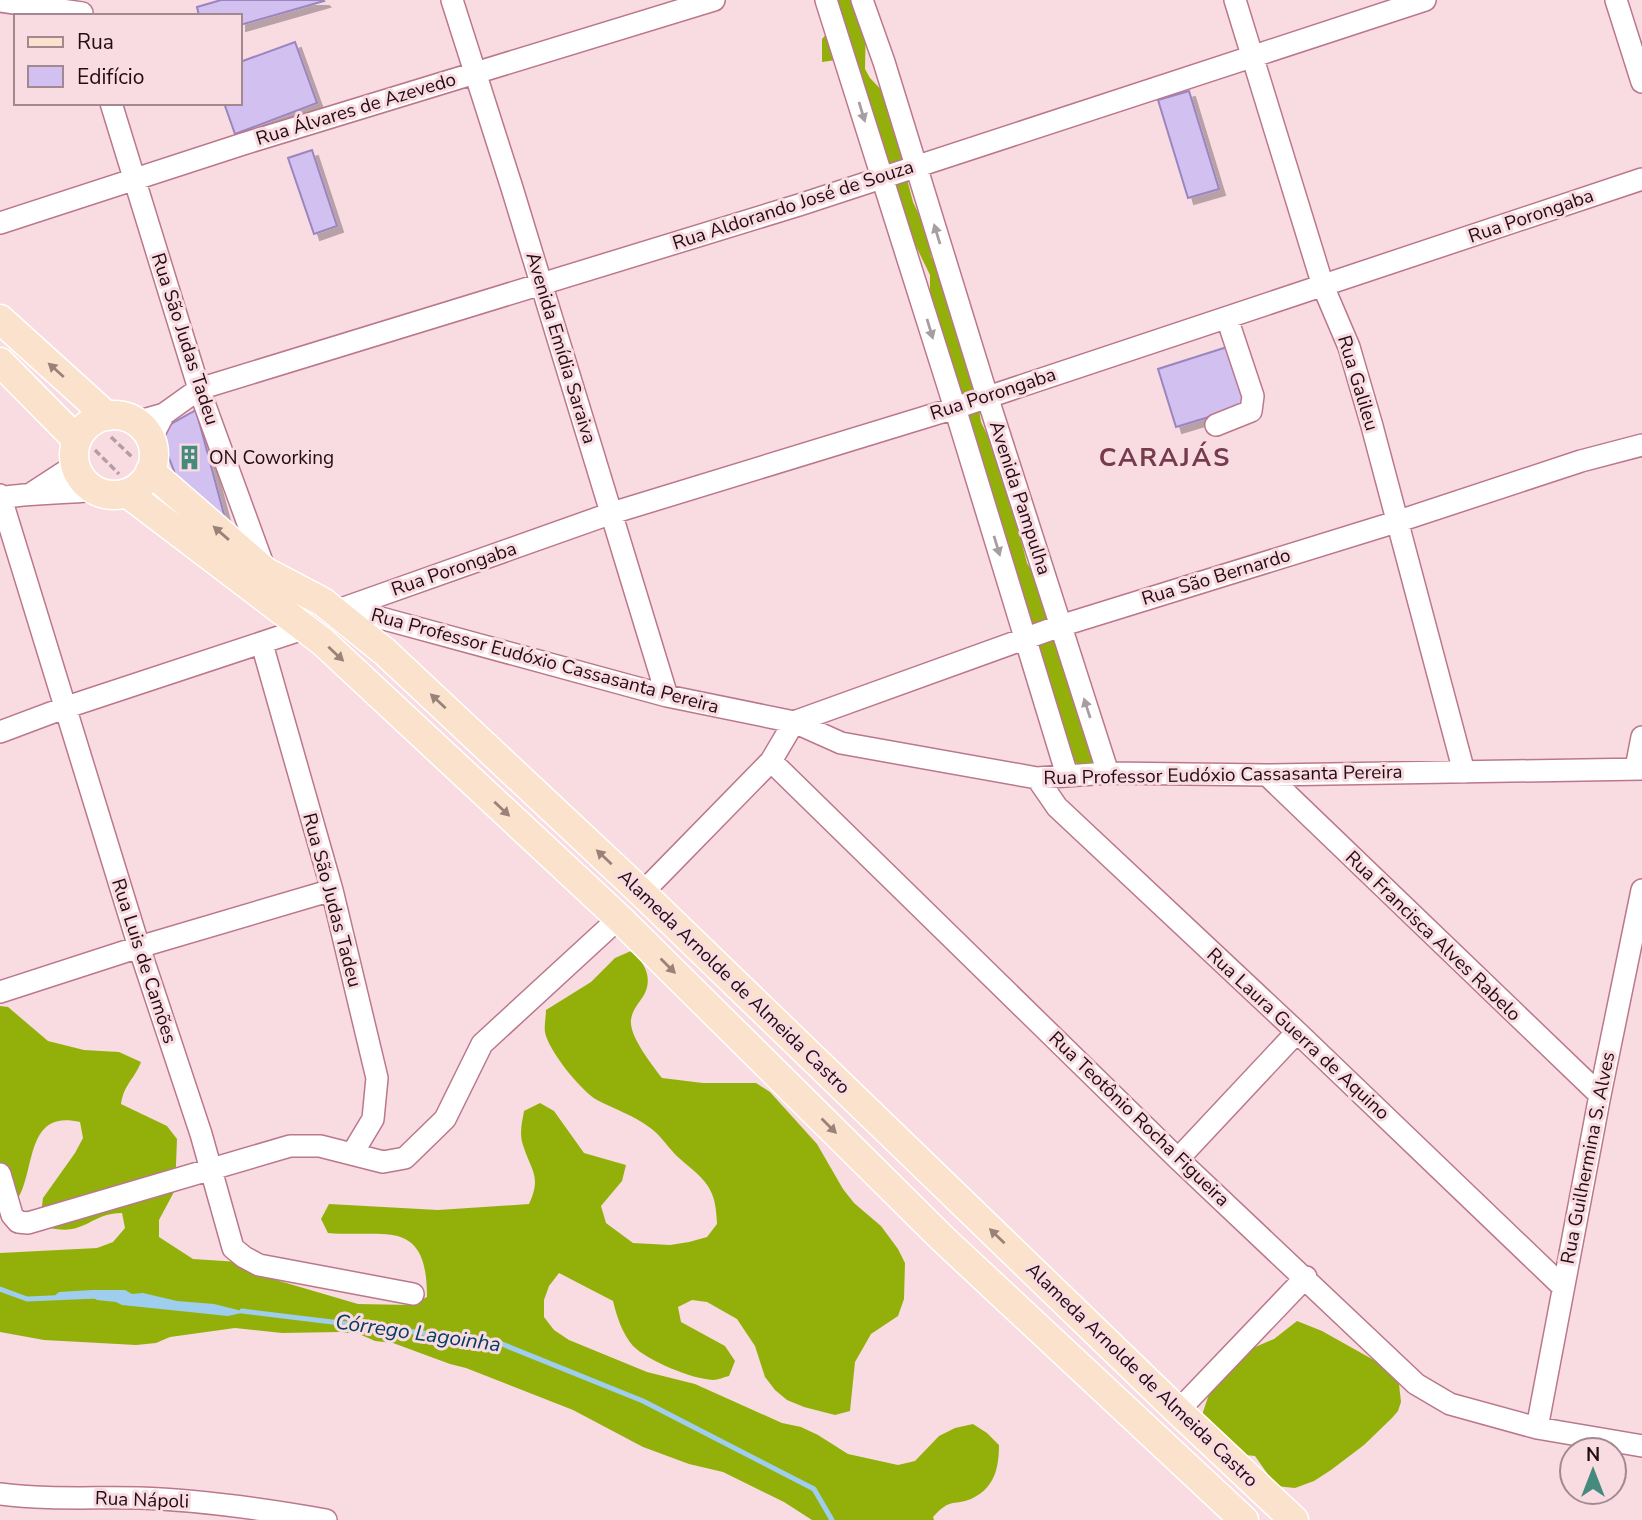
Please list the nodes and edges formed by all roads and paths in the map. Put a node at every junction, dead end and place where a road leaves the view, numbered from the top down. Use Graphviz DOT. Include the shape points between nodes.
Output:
graph roads {
  1 [pos="452,0"];
  2 [pos="714,0"];
  3 [pos="826,0"];
  4 [pos="862,0"];
  5 [pos="1235,0"];
  6 [pos="1425,0"];
  7 [pos="1616,0"];
  8 [pos="0,1"];
  9 [pos="80,10"];
  10 [pos="1253,57"];
  11 [pos="884,62"];
  12 [pos="474,72"];
  13 [pos="850,72"];
  14 [pos="1642,82"];
  15 [pos="112,105"];
  16 [pos="916,165"];
  17 [pos="882,176"];
  18 [pos="1642,178"];
  19 [pos="136,180"];
  20 [pos="0,223"];
  21 [pos="541,284"];
  22 [pos="1323,286"];
  23 [pos="1227,318"];
  24 [pos="0,319"];
  25 [pos="0,362"];
  26 [pos="199,389"];
  27 [pos="987,396"];
  28 [pos="955,408"];
  29 [pos="107,416"];
  30 [pos="1216,425"];
  31 [pos="143,430"];
  32 [pos="1642,445"];
  33 [pos="76,452"];
  34 [pos="150,471"];
  35 [pos="95,490"];
  36 [pos="32,493"];
  37 [pos="127,493"];
  38 [pos="0,497"];
  39 [pos="612,513"];
  40 [pos="1396,522"];
  41 [pos="266,572"];
  42 [pos="333,605"];
  43 [pos="1060,626"];
  44 [pos="303,629"];
  45 [pos="1025,637"];
  46 [pos="262,644"];
  47 [pos="667,696"];
  48 [pos="64,708"];
  49 [pos="794,722"];
  50 [pos="0,732"];
  51 [pos="1642,737"];
  52 [pos="771,761"];
  53 [pos="1639,769"];
  54 [pos="1464,772"];
  55 [pos="1108,773"];
  56 [pos="1067,775"];
  57 [pos="1267,775"];
  58 [pos="1037,778"];
  59 [pos="332,890"];
  60 [pos="1642,890"];
  61 [pos="642,893"];
  62 [pos="619,918"];
  63 [pos="139,947"];
  64 [pos="0,992"];
  65 [pos="1297,1032"];
  66 [pos="791,1036"];
  67 [pos="766,1063"];
  68 [pos="1600,1095"];
  69 [pos="352,1154"];
  70 [pos="1178,1159"];
  71 [pos="211,1169"];
  72 [pos="0,1174"];
  73 [pos="1306,1277"];
  74 [pos="1563,1287"];
  75 [pos="413,1294"];
  76 [pos="1178,1411"];
  77 [pos="1538,1428"];
  78 [pos="1642,1446"];
  79 [pos="0,1494"];
  80 [pos="326,1520"];
  81 [pos="1244,1520"];
  82 [pos="1294,1520"];
  1 -- 12 [label="street, Avenida Emídia Saraiva"];
  2 -- 12 [label="street, Rua Álvares de Azevedo"];
  3 -- 13 [label="street, Avenida Pampulha"];
  4 -- 11 [label="street, Avenida Pampulha"];
  5 -- 10 [label="street, Rua Galileu"];
  6 -- 10 [label="street, Rua Aldorando José de Souza"];
  7 -- 14 [label="street"];
  8 -- 9 [label="street"];
  10 -- 16 [label="street, Rua Aldorando José de Souza"];
  10 -- 22 [label="street, Rua Galileu"];
  11 -- 13 [label="street"];
  11 -- 16 [label="street, Avenida Pampulha"];
  12 -- 19 [label="street, Rua Álvares de Azevedo"];
  12 -- 21 [label="street, Avenida Emídia Saraiva"];
  13 -- 17 [label="street, Avenida Pampulha, one-way"];
  15 -- 19 [label="street, Rua São Judas Tadeu"];
  16 -- 17 [label="street, Rua Aldorando José de Souza"];
  27 -- 16 [label="street, Avenida Pampulha, one-way"];
  17 -- 21 [label="street, Rua Aldorando José de Souza"];
  17 -- 28 [label="street, Avenida Pampulha, one-way"];
  18 -- 22 [label="street, Rua Porongaba"];
  19 -- 20 [label="street, Rua Álvares de Azevedo"];
  19 -- 26 [label="street, Rua São Judas Tadeu"];
  21 -- 26 [label="street, Rua Aldorando José de Souza"];
  21 -- 39 [label="street, Avenida Emídia Saraiva"];
  22 -- 23 [label="street, Rua Porongaba"];
  22 -- 40 [label="street, Rua Galileu" via="1349,347"];
  23 -- 27 [label="street, Rua Porongaba"];
  23 -- 30 [label="street" via="1253,396 1251,411"];
  29 -- 24 [label="main road, one-way"];
  25 -- 33 [label="main road"];
  26 -- 31 [label="street, Rua Aldorando José de Souza"];
  26 -- 41 [label="street, Rua São Judas Tadeu"];
  27 -- 28 [label="street, Rua Porongaba"];
  27 -- 43 [label="street, Avenida Pampulha"];
  28 -- 39 [label="street, Rua Porongaba"];
  28 -- 45 [label="street, Avenida Pampulha, one-way"];
  29 -- 31 [label="main road" via="120,416"];
  29 -- 33 [label="main road" via="84,429"];
  31 -- 34 [label="main road" via="154,452"];
  32 -- 40 [label="street, Rua São Bernardo"];
  33 -- 35 [label="main road" via="81,477"];
  33 -- 36 [label="street"];
  34 -- 37 [label="main road" via="139,487"];
  41 -- 34 [label="main road, Alameda Arnolde de Almeida Castro, one-way"];
  35 -- 36 [label="street"];
  35 -- 37 [label="main road"];
  36 -- 38 [label="street"];
  37 -- 44 [label="main road, Alameda Arnolde de Almeida Castro"];
  38 -- 48 [label="street, Rua Luis de Camões"];
  39 -- 42 [label="street, Rua Porongaba"];
  39 -- 47 [label="street, Avenida Emídia Saraiva"];
  40 -- 43 [label="street, Rua São Bernardo"];
  40 -- 54 [label="street, Rua Galileu"];
  41 -- 42 [label="main road, Alameda Arnolde de Almeida Castro"];
  42 -- 47 [label="street, Rua Professor Eudóxio Cassasanta Pereira"];
  61 -- 42 [label="main road, Alameda Arnolde de Almeida Castro, one-way"];
  43 -- 45 [label="street, Rua São Bernardo"];
  55 -- 43 [label="street, Avenida Pampulha, one-way"];
  44 -- 46 [label="street"];
  44 -- 62 [label="main road, Alameda Arnolde de Almeida Castro, one-way" via="323,642"];
  45 -- 49 [label="street, Rua São Bernardo"];
  45 -- 56 [label="street, Avenida Pampulha"];
  46 -- 48 [label="street"];
  46 -- 59 [label="street, Rua São Judas Tadeu"];
  47 -- 49 [label="street, Rua Professor Eudóxio Cassasanta Pereira"];
  48 -- 50 [label="street"];
  48 -- 63 [label="street, Rua Luis de Camões"];
  49 -- 52 [label="street"];
  49 -- 58 [label="street, Rua Professor Eudóxio Cassasanta Pereira" via="841,743"];
  51 -- 53 [label="street"];
  52 -- 61 [label="street"];
  52 -- 70 [label="street, Rua Teotônio Rocha Figueira"];
  53 -- 54 [label="street, Rua Professor Eudóxio Cassasanta Pereira"];
  54 -- 57 [label="street, Rua Professor Eudóxio Cassasanta Pereira"];
  55 -- 56 [label="street, Rua Professor Eudóxio Cassasanta Pereira"];
  55 -- 57 [label="street, Rua Professor Eudóxio Cassasanta Pereira"];
  56 -- 58 [label="street, Rua Professor Eudóxio Cassasanta Pereira"];
  57 -- 68 [label="street, Rua Francisca Alves Rabelo"];
  58 -- 65 [label="street, Rua Laura Guerra de Aquino" via="1057,807"];
  59 -- 63 [label="street"];
  59 -- 69 [label="street, Rua São Judas Tadeu" via="377,1078 373,1119"];
  60 -- 68 [label="street, Rua Guilhermina S. Alves"];
  61 -- 66 [label="main road, Alameda Arnolde de Almeida Castro"];
  62 -- 67 [label="main road, Alameda Arnolde de Almeida Castro, one-way"];
  62 -- 69 [label="street" via="482,1044 445,1119 405,1158 383,1162"];
  63 -- 64 [label="street"];
  63 -- 71 [label="street, Rua Luis de Camões"];
  65 -- 70 [label="street"];
  65 -- 74 [label="street, Rua Laura Guerra de Aquino"];
  66 -- 67 [label="main road"];
  76 -- 66 [label="main road, Alameda Arnolde de Almeida Castro, one-way"];
  67 -- 81 [label="main road, Alameda Arnolde de Almeida Castro, one-way" via="943,1239"];
  68 -- 74 [label="street, Rua Guilhermina S. Alves"];
  69 -- 71 [label="street" via="320,1146 290,1146"];
  70 -- 73 [label="street, Rua Teotônio Rocha Figueira"];
  71 -- 72 [label="street" via="28,1223 12,1215"];
  71 -- 75 [label="street, Rua Luis de Camões" via="233,1248 244,1258 259,1265"];
  73 -- 76 [label="street"];
  73 -- 77 [label="street, Rua Teotônio Rocha Figueira" via="1416,1384 1450,1404"];
  74 -- 77 [label="street, Rua Guilhermina S. Alves"];
  76 -- 82 [label="main road, Alameda Arnolde de Almeida Castro"];
  77 -- 78 [label="street, Rua Teotônio Rocha Figueira"];
  79 -- 80 [label="street, Rua Nápoli" via="242,1505"];
}
